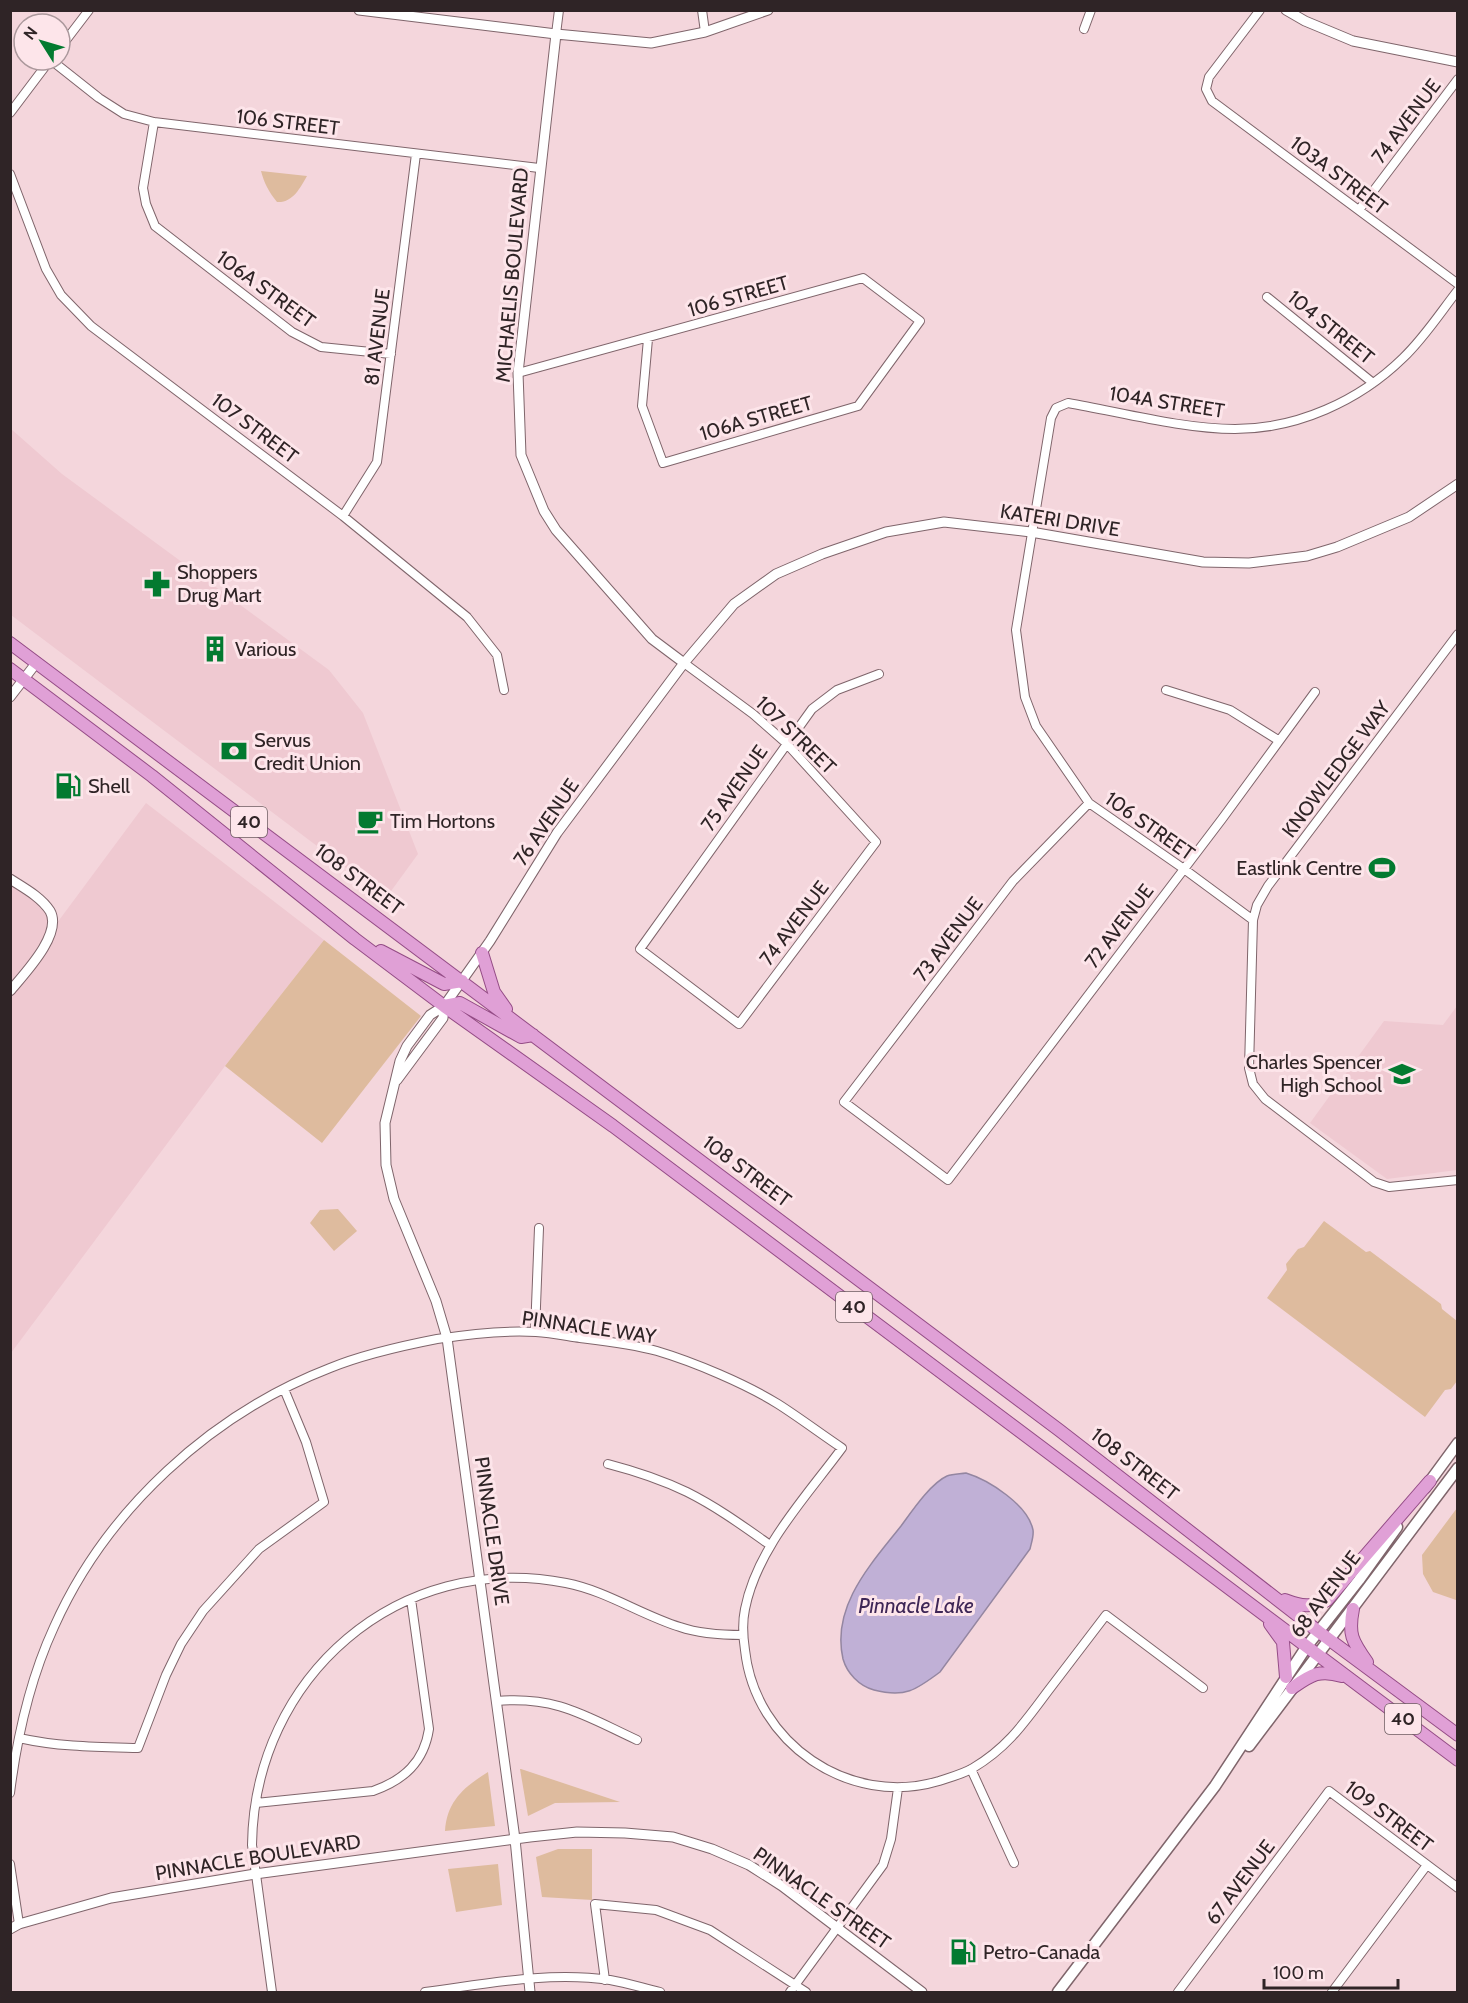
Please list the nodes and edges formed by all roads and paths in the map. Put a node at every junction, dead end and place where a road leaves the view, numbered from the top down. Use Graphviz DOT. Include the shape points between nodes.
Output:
graph roads {
  1 [pos="89,10"];
  2 [pos="359,10"];
  3 [pos="559,10"];
  4 [pos="702,10"];
  5 [pos="768,10"];
  6 [pos="1091,10"];
  7 [pos="1260,10"];
  8 [pos="1286,10"];
  9 [pos="1084,28"];
  10 [pos="72,32"];
  11 [pos="705,32"];
  12 [pos="555,34"];
  13 [pos="1458,62"];
  14 [pos="42,72"];
  15 [pos="66,72"];
  16 [pos="1458,80"];
  17 [pos="10,113"];
  18 [pos="154,122"];
  19 [pos="416,154"];
  20 [pos="539,168"];
  21 [pos="10,174"];
  22 [pos="1359,210"];
  23 [pos="1458,284"];
  24 [pos="1458,290"];
  25 [pos="1267,297"];
  26 [pos="648,339"];
  27 [pos="392,354"];
  28 [pos="518,373"];
  29 [pos="1373,383"];
  30 [pos="858,406"];
  31 [pos="1458,484"];
  32 [pos="344,516"];
  33 [pos="1031,532"];
  34 [pos="1458,634"];
  35 [pos="10,643"];
  36 [pos="37,662"];
  37 [pos="684,663"];
  38 [pos="10,669"];
  39 [pos="879,674"];
  40 [pos="24,680"];
  41 [pos="504,690"];
  42 [pos="1166,690"];
  43 [pos="1315,692"];
  44 [pos="10,697"];
  45 [pos="1278,740"];
  46 [pos="786,743"];
  47 [pos="1089,803"];
  48 [pos="876,842"];
  49 [pos="1184,869"];
  50 [pos="10,879"];
  51 [pos="1253,920"];
  52 [pos="332,921"];
  53 [pos="482,953"];
  54 [pos="462,981"];
  55 [pos="10,991"];
  56 [pos="444,1006"];
  57 [pos="739,1024"];
  58 [pos="533,1035"];
  59 [pos="948,1180"];
  60 [pos="1458,1180"];
  61 [pos="539,1228"];
  62 [pos="535,1332"];
  63 [pos="447,1338"];
  64 [pos="284,1389"];
  65 [pos="1458,1443"];
  66 [pos="608,1464"];
  67 [pos="1458,1468"];
  68 [pos="1430,1481"];
  69 [pos="771,1545"];
  70 [pos="480,1579"];
  71 [pos="1272,1596"];
  72 [pos="411,1599"];
  73 [pos="1353,1609"];
  74 [pos="1260,1612"];
  75 [pos="743,1635"];
  76 [pos="1324,1635"];
  77 [pos="1307,1646"];
  78 [pos="1318,1654"];
  79 [pos="1374,1673"];
  80 [pos="1349,1678"];
  81 [pos="1289,1682"];
  82 [pos="1203,1688"];
  83 [pos="497,1701"];
  84 [pos="1458,1735"];
  85 [pos="19,1738"];
  86 [pos="637,1740"];
  87 [pos="1458,1760"];
  88 [pos="971,1769"];
  89 [pos="898,1788"];
  90 [pos="1329,1791"];
  91 [pos="10,1793"];
  92 [pos="256,1803"];
  93 [pos="515,1839"];
  94 [pos="1014,1863"];
  95 [pos="10,1864"];
  96 [pos="1427,1865"];
  97 [pos="255,1874"];
  98 [pos="1458,1888"];
  99 [pos="15,1927"];
  100 [pos="838,1928"];
  101 [pos="528,1978"];
  102 [pos="605,1980"];
  103 [pos="796,1985"];
  104 [pos="272,1992"];
  105 [pos="425,1992"];
  106 [pos="530,1992"];
  107 [pos="660,1992"];
  108 [pos="790,1992"];
  109 [pos="806,1992"];
  110 [pos="922,1992"];
  111 [pos="1058,1992"];
  112 [pos="1178,1992"];
  113 [pos="1332,1992"];
  1 -- 10 [label="street"];
  2 -- 12 [label="street"];
  3 -- 12 [label="street, MICHAELIS BOULEVARD"];
  4 -- 11 [label="street"];
  5 -- 11 [label="street"];
  6 -- 9 [label="street"];
  7 -- 22 [label="street, 103A STREET" via="1209,77 1206,89 1212,101"];
  8 -- 13 [label="street" via="1353,41"];
  11 -- 12 [label="street" via="651,43"];
  12 -- 20 [label="street, MICHAELIS BOULEVARD"];
  14 -- 17 [label="street"];
  15 -- 18 [label="street, 106 STREET" via="124,114"];
  16 -- 22 [label="street, 74 AVENUE"];
  18 -- 19 [label="street, 106 STREET"];
  18 -- 27 [label="street, 106A STREET" via="143,188 154,226 292,332 321,346"];
  19 -- 20 [label="street, 106 STREET"];
  19 -- 27 [label="street, 81 AVENUE"];
  20 -- 28 [label="street, MICHAELIS BOULEVARD"];
  21 -- 32 [label="street, 107 STREET" via="46,269 61,295 92,326"];
  22 -- 23 [label="street, 103A STREET"];
  24 -- 29 [label="street" via="1410,351"];
  25 -- 29 [label="street, 104 STREET"];
  26 -- 28 [label="street, 106 STREET"];
  26 -- 30 [label="street, 106A STREET" via="642,406 663,463"];
  26 -- 30 [label="street, 106 STREET" via="863,278 920,321"];
  27 -- 32 [label="street, 81 AVENUE" via="377,462"];
  28 -- 37 [label="street, MICHAELIS BOULEVARD" via="521,454 544,511 556,531 652,639"];
  29 -- 33 [label="street, 104A STREET" via="1310,416 1235,429 1068,403 1056,408"];
  31 -- 33 [label="street, KATERI DRIVE" via="1408,518 1337,547 1308,556 1249,563 1203,562"];
  32 -- 41 [label="street, 107 STREET" via="467,617 496,655"];
  33 -- 37 [label="street, KATERI DRIVE" via="944,522 886,532 822,554 776,574 734,604"];
  33 -- 47 [label="street, 106 STREET" via="1016,630 1025,697 1036,726"];
  34 -- 51 [label="street, KNOWLEDGE WAY" via="1268,886"];
  35 -- 36 [label="main road, 108 STREET / 40"];
  36 -- 40 [label="street"];
  36 -- 54 [label="main road, 108 STREET / 40"];
  37 -- 46 [label="street, 107 STREET"];
  37 -- 53 [label="street, 76 AVENUE" via="557,833"];
  38 -- 40 [label="main road, 40"];
  39 -- 46 [label="street, 75 AVENUE" via="837,690 812,709"];
  40 -- 44 [label="street"];
  40 -- 52 [label="main road, 40" via="153,776"];
  42 -- 45 [label="street" via="1230,710"];
  43 -- 45 [label="street, 72 AVENUE"];
  45 -- 49 [label="street, 72 AVENUE"];
  46 -- 48 [label="street, 107 STREET"];
  46 -- 57 [label="street, 75 AVENUE" via="640,949"];
  47 -- 49 [label="street, 106 STREET"];
  47 -- 59 [label="street, 73 AVENUE" via="1013,881 844,1102"];
  48 -- 57 [label="street, 74 AVENUE"];
  49 -- 51 [label="street, 106 STREET"];
  49 -- 59 [label="street, 72 AVENUE"];
  50 -- 55 [label="street" via="51,912 53,927 46,945"];
  51 -- 60 [label="street, KNOWLEDGE WAY" via="1249,1068 1253,1084 1264,1100 1374,1182 1389,1187"];
  52 -- 54 [label="main road" via="444,984"];
  52 -- 56 [label="main road, 40"];
  53 -- 54 [label="street, 76 AVENUE"];
  53 -- 58 [label="main road" via="502,1006"];
  54 -- 56 [label="street, 76 AVENUE"];
  54 -- 58 [label="main road, 108 STREET / 40"];
  56 -- 58 [label="main road" via="460,1003 521,1037"];
  56 -- 63 [label="street, PINNACLE DRIVE" via="443,1018 394,1085 385,1123 384,1152 400,1216 440,1310"];
  56 -- 74 [label="main road, 40" via="622,1133"];
  58 -- 71 [label="main road, 108 STREET / 40" via="1059,1430"];
  61 -- 62 [label="street"];
  62 -- 63 [label="street, PINNACLE WAY"];
  62 -- 69 [label="street, PINNACLE WAY" via="656,1351 712,1371 776,1403 842,1448"];
  63 -- 64 [label="street, PINNACLE WAY" via="394,1347 349,1361"];
  63 -- 70 [label="street, PINNACLE DRIVE"];
  64 -- 85 [label="street, PINNACLE WAY" via="198,1444 152,1486 107,1539 54,1627 29,1696"];
  64 -- 85 [label="street" via="306,1442 324,1502 259,1549 203,1611 166,1675 138,1748 85,1747"];
  65 -- 68 [label="main road, 68 AVENUE"];
  66 -- 69 [label="street" via="686,1492"];
  67 -- 73 [label="main road, 68 AVENUE"];
  68 -- 71 [label="main road" via="1327,1600 1309,1606"];
  68 -- 76 [label="main road, 68 AVENUE"];
  69 -- 75 [label="street" via="751,1582"];
  70 -- 72 [label="street"];
  70 -- 75 [label="street" via="567,1583 604,1594 681,1628"];
  70 -- 83 [label="street, PINNACLE DRIVE"];
  71 -- 76 [label="main road, 108 STREET / 40"];
  72 -- 92 [label="street" via="344,1640 304,1685 278,1726"];
  72 -- 92 [label="street" via="429,1729 426,1744 407,1773 373,1791"];
  73 -- 76 [label="main road, 68 AVENUE"];
  73 -- 79 [label="main road" via="1350,1632"];
  74 -- 77 [label="main road, 40"];
  74 -- 81 [label="main road" via="1283,1642"];
  75 -- 89 [label="street" via="746,1667 755,1691 785,1738 816,1764 838,1776"];
  76 -- 77 [label="main road, 68 AVENUE"];
  76 -- 78 [label="main road, 68 AVENUE"];
  76 -- 79 [label="main road, 108 STREET / 40"];
  77 -- 78 [label="main road, 40"];
  77 -- 81 [label="main road, 68 AVENUE"];
  78 -- 80 [label="main road, 40"];
  78 -- 81 [label="main road, 68 AVENUE"];
  79 -- 84 [label="main road, 108 STREET / 40"];
  80 -- 81 [label="main road" via="1324,1672"];
  80 -- 87 [label="main road, 40"];
  81 -- 111 [label="main road, 68 AVENUE" via="1249,1747 1226,1770"];
  82 -- 88 [label="street" via="1106,1615 1009,1742"];
  83 -- 86 [label="street" via="552,1703"];
  83 -- 93 [label="street, PINNACLE DRIVE"];
  85 -- 91 [label="street, PINNACLE WAY"];
  88 -- 89 [label="street" via="925,1785"];
  88 -- 94 [label="street"];
  89 -- 100 [label="street" via="883,1865"];
  90 -- 96 [label="street, 109 STREET"];
  90 -- 112 [label="street, 67 AVENUE"];
  92 -- 97 [label="street" via="252,1826"];
  93 -- 97 [label="street, PINNACLE BOULEVARD"];
  93 -- 100 [label="street, PINNACLE STREET" via="577,1832 673,1837 749,1865"];
  93 -- 101 [label="street, PINNACLE DRIVE"];
  95 -- 99 [label="street"];
  96 -- 98 [label="street, 109 STREET"];
  96 -- 113 [label="street"];
  97 -- 99 [label="street, PINNACLE BOULEVARD" via="111,1898"];
  97 -- 104 [label="street"];
  100 -- 103 [label="street"];
  100 -- 110 [label="street, PINNACLE STREET"];
  101 -- 102 [label="street"];
  101 -- 105 [label="street"];
  101 -- 106 [label="street, PINNACLE DRIVE"];
  102 -- 103 [label="street" via="595,1904 656,1910 710,1930"];
  102 -- 107 [label="street"];
  103 -- 108 [label="street"];
  103 -- 109 [label="street"];
}
